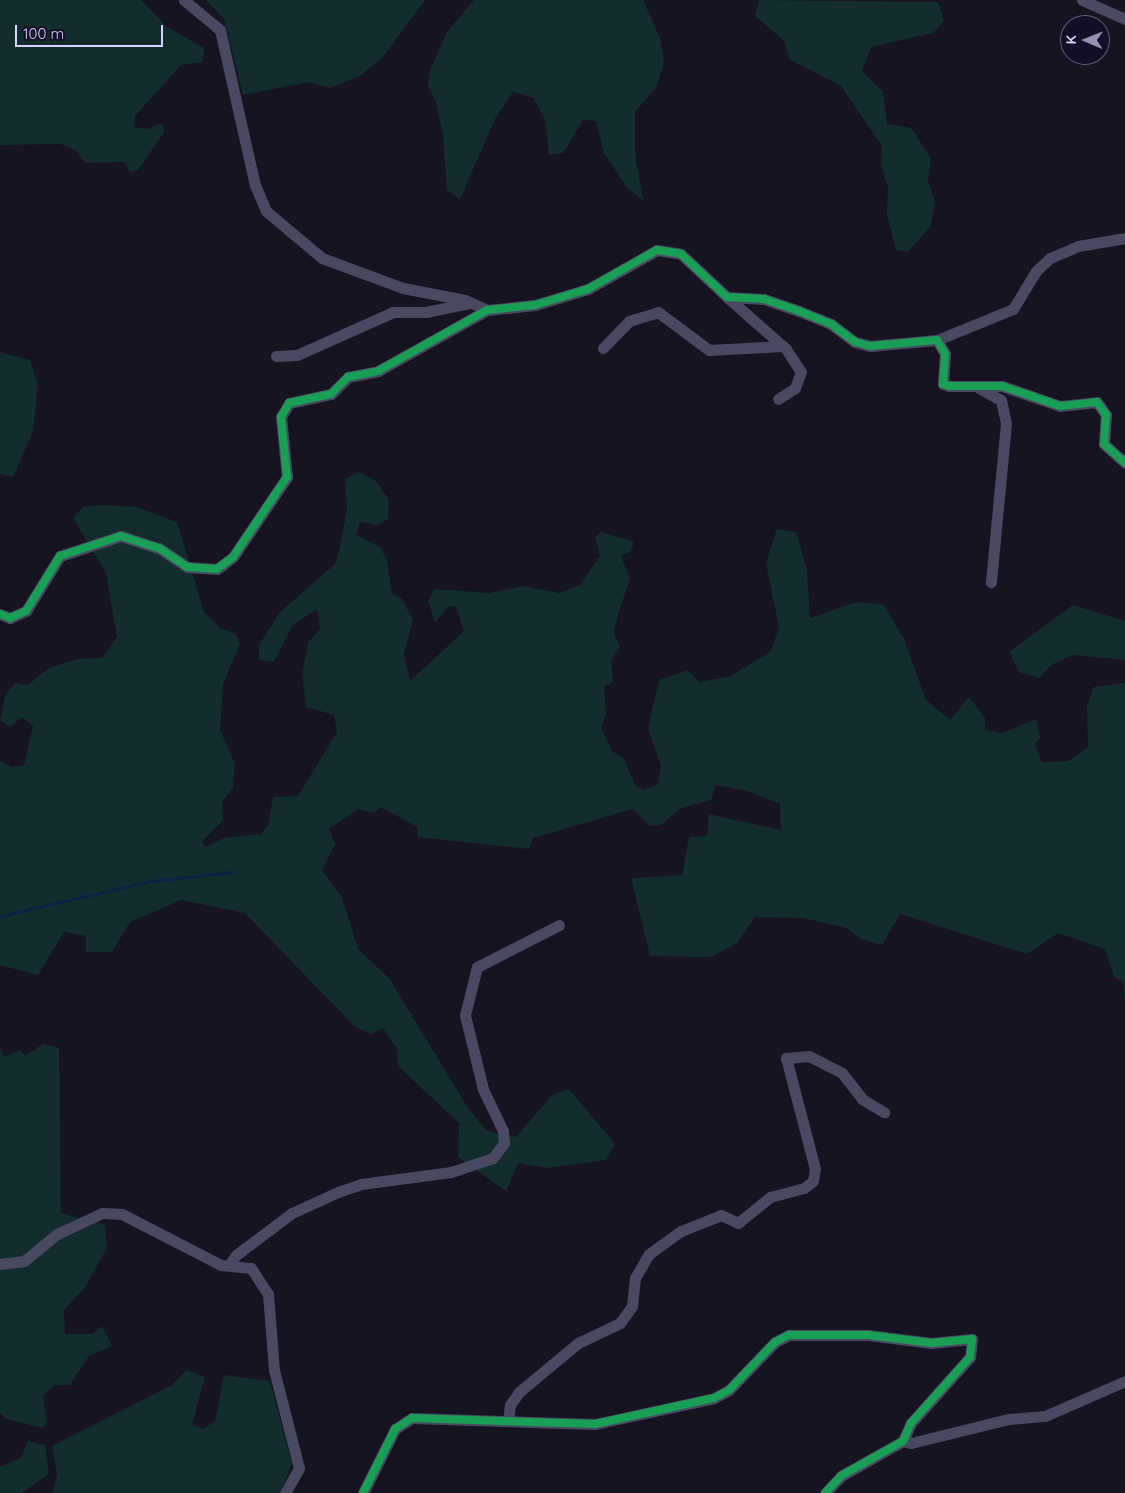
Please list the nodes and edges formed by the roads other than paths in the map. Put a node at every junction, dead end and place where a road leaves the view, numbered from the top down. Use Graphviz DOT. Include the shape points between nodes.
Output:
graph roads {
  1 [pos="184,0"];
  2 [pos="1082,0"];
  3 [pos="1125,19"];
  4 [pos="1125,238"];
  5 [pos="727,297"];
  6 [pos="470,303"];
  7 [pos="486,310"];
  8 [pos="937,340"];
  9 [pos="782,346"];
  10 [pos="604,348"];
  11 [pos="276,356"];
  12 [pos="974,386"];
  13 [pos="778,399"];
  14 [pos="1125,463"];
  15 [pos="991,582"];
  16 [pos="0,614"];
  17 [pos="559,925"];
  18 [pos="884,1112"];
  19 [pos="0,1264"];
  20 [pos="229,1265"];
  21 [pos="1125,1381"];
  22 [pos="508,1421"];
  23 [pos="903,1441"];
  24 [pos="285,1493"];
  25 [pos="363,1493"];
  26 [pos="826,1493"];
  1 -- 6 [label="street" via="220,30 255,185 266,212 322,258 403,288"];
  2 -- 3 [label="street"];
  4 -- 8 [label="street" via="1078,246 1050,258 1036,271 1014,309"];
  5 -- 7 [label="street" via="680,254 657,250 588,290 535,305"];
  5 -- 8 [label="street" via="764,298 831,324 855,342 870,346"];
  5 -- 9 [label="street"];
  6 -- 7 [label="street"];
  6 -- 11 [label="street" via="426,312 393,312 297,355"];
  7 -- 16 [label="street" via="378,371 348,377 331,394 289,403 281,417 287,477 233,557 217,569 187,567 140,540 113,537 60,556 26,611 10,618"];
  8 -- 12 [label="street" via="945,354 943,384"];
  9 -- 10 [label="street" via="709,350 658,312 629,322"];
  9 -- 13 [label="street" via="802,372 795,388"];
  12 -- 14 [label="street" via="1019,390 1060,406 1097,402 1106,415 1104,444"];
  12 -- 15 [label="street" via="1001,400 1006,423"];
  17 -- 20 [label="street" via="477,967 465,1015 483,1089 503,1131 504,1144 493,1158 451,1172 361,1184 338,1192 292,1213 236,1255"];
  18 -- 22 [label="street" via="862,1099 842,1073 809,1056 786,1058 815,1169 813,1181 804,1188 770,1197 738,1222 721,1215 681,1231 649,1254 635,1278 632,1306 620,1323 578,1343 519,1392 510,1405"];
  19 -- 20 [label="street" via="24,1261 57,1234 102,1213 122,1214"];
  20 -- 24 [label="street" via="251,1268 268,1294 274,1370 299,1468"];
  21 -- 23 [label="street" via="1045,1416 1009,1419 911,1443"];
  22 -- 23 [label="street" via="595,1424 714,1398 742,1378 774,1342 789,1335 868,1334 930,1343 972,1339 970,1357 911,1423"];
  22 -- 25 [label="street" via="402,1421"];
  23 -- 26 [label="street" via="841,1476"];
}
